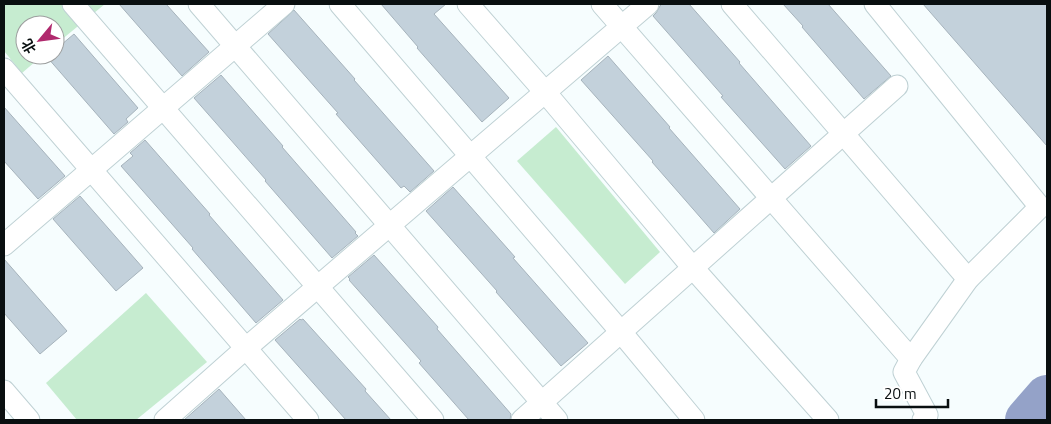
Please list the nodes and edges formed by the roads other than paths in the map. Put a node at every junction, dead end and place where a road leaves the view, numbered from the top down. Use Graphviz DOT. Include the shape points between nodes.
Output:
graph roads {
  1 [pos="73,4"];
  2 [pos="199,4"];
  3 [pos="284,4"];
  4 [pos="340,4"];
  5 [pos="468,4"];
  6 [pos="602,4"];
  7 [pos="648,4"];
  8 [pos="732,4"];
  9 [pos="875,4"];
  10 [pos="622,26"];
  11 [pos="235,46"];
  12 [pos="4,69"];
  13 [pos="897,86"];
  14 [pos="545,92"];
  15 [pos="163,108"];
  16 [pos="844,134"];
  17 [pos="470,156"];
  18 [pos="91,170"];
  19 [pos="772,198"];
  20 [pos="389,226"];
  21 [pos="4,245"];
  22 [pos="694,268"];
  23 [pos="968,279"];
  24 [pos="318,287"];
  25 [pos="621,332"];
  26 [pos="245,348"];
  27 [pos="911,359"];
  28 [pos="4,391"];
  29 [pos="541,403"];
  30 [pos="29,420"];
  31 [pos="165,420"];
  32 [pos="308,420"];
  33 [pos="433,420"];
  34 [pos="522,420"];
  35 [pos="556,420"];
  36 [pos="694,420"];
  37 [pos="828,420"];
  38 [pos="923,420"];
  1 -- 15 [label="street"];
  2 -- 11 [label="street"];
  3 -- 11 [label="street"];
  4 -- 17 [label="street"];
  5 -- 14 [label="street"];
  6 -- 10 [label="street"];
  7 -- 10 [label="street"];
  8 -- 16 [label="street"];
  9 -- 23 [label="street" via="1040,207"];
  10 -- 14 [label="street"];
  10 -- 19 [label="street"];
  11 -- 15 [label="street"];
  11 -- 20 [label="street"];
  12 -- 18 [label="street"];
  13 -- 16 [label="street"];
  14 -- 17 [label="street"];
  14 -- 22 [label="street"];
  15 -- 18 [label="street"];
  15 -- 24 [label="street"];
  16 -- 19 [label="street"];
  16 -- 23 [label="street"];
  17 -- 20 [label="street"];
  17 -- 25 [label="street"];
  18 -- 21 [label="street"];
  18 -- 26 [label="street"];
  19 -- 22 [label="street"];
  19 -- 27 [label="street"];
  20 -- 24 [label="street"];
  20 -- 29 [label="street"];
  22 -- 25 [label="street"];
  22 -- 37 [label="street"];
  23 -- 27 [label="street"];
  24 -- 26 [label="street"];
  24 -- 33 [label="street"];
  25 -- 29 [label="street"];
  25 -- 36 [label="street"];
  26 -- 31 [label="street"];
  26 -- 32 [label="street"];
  27 -- 38 [label="street" via="904,372 927,415"];
  28 -- 30 [label="street"];
  29 -- 34 [label="street"];
  29 -- 35 [label="street"];
}
